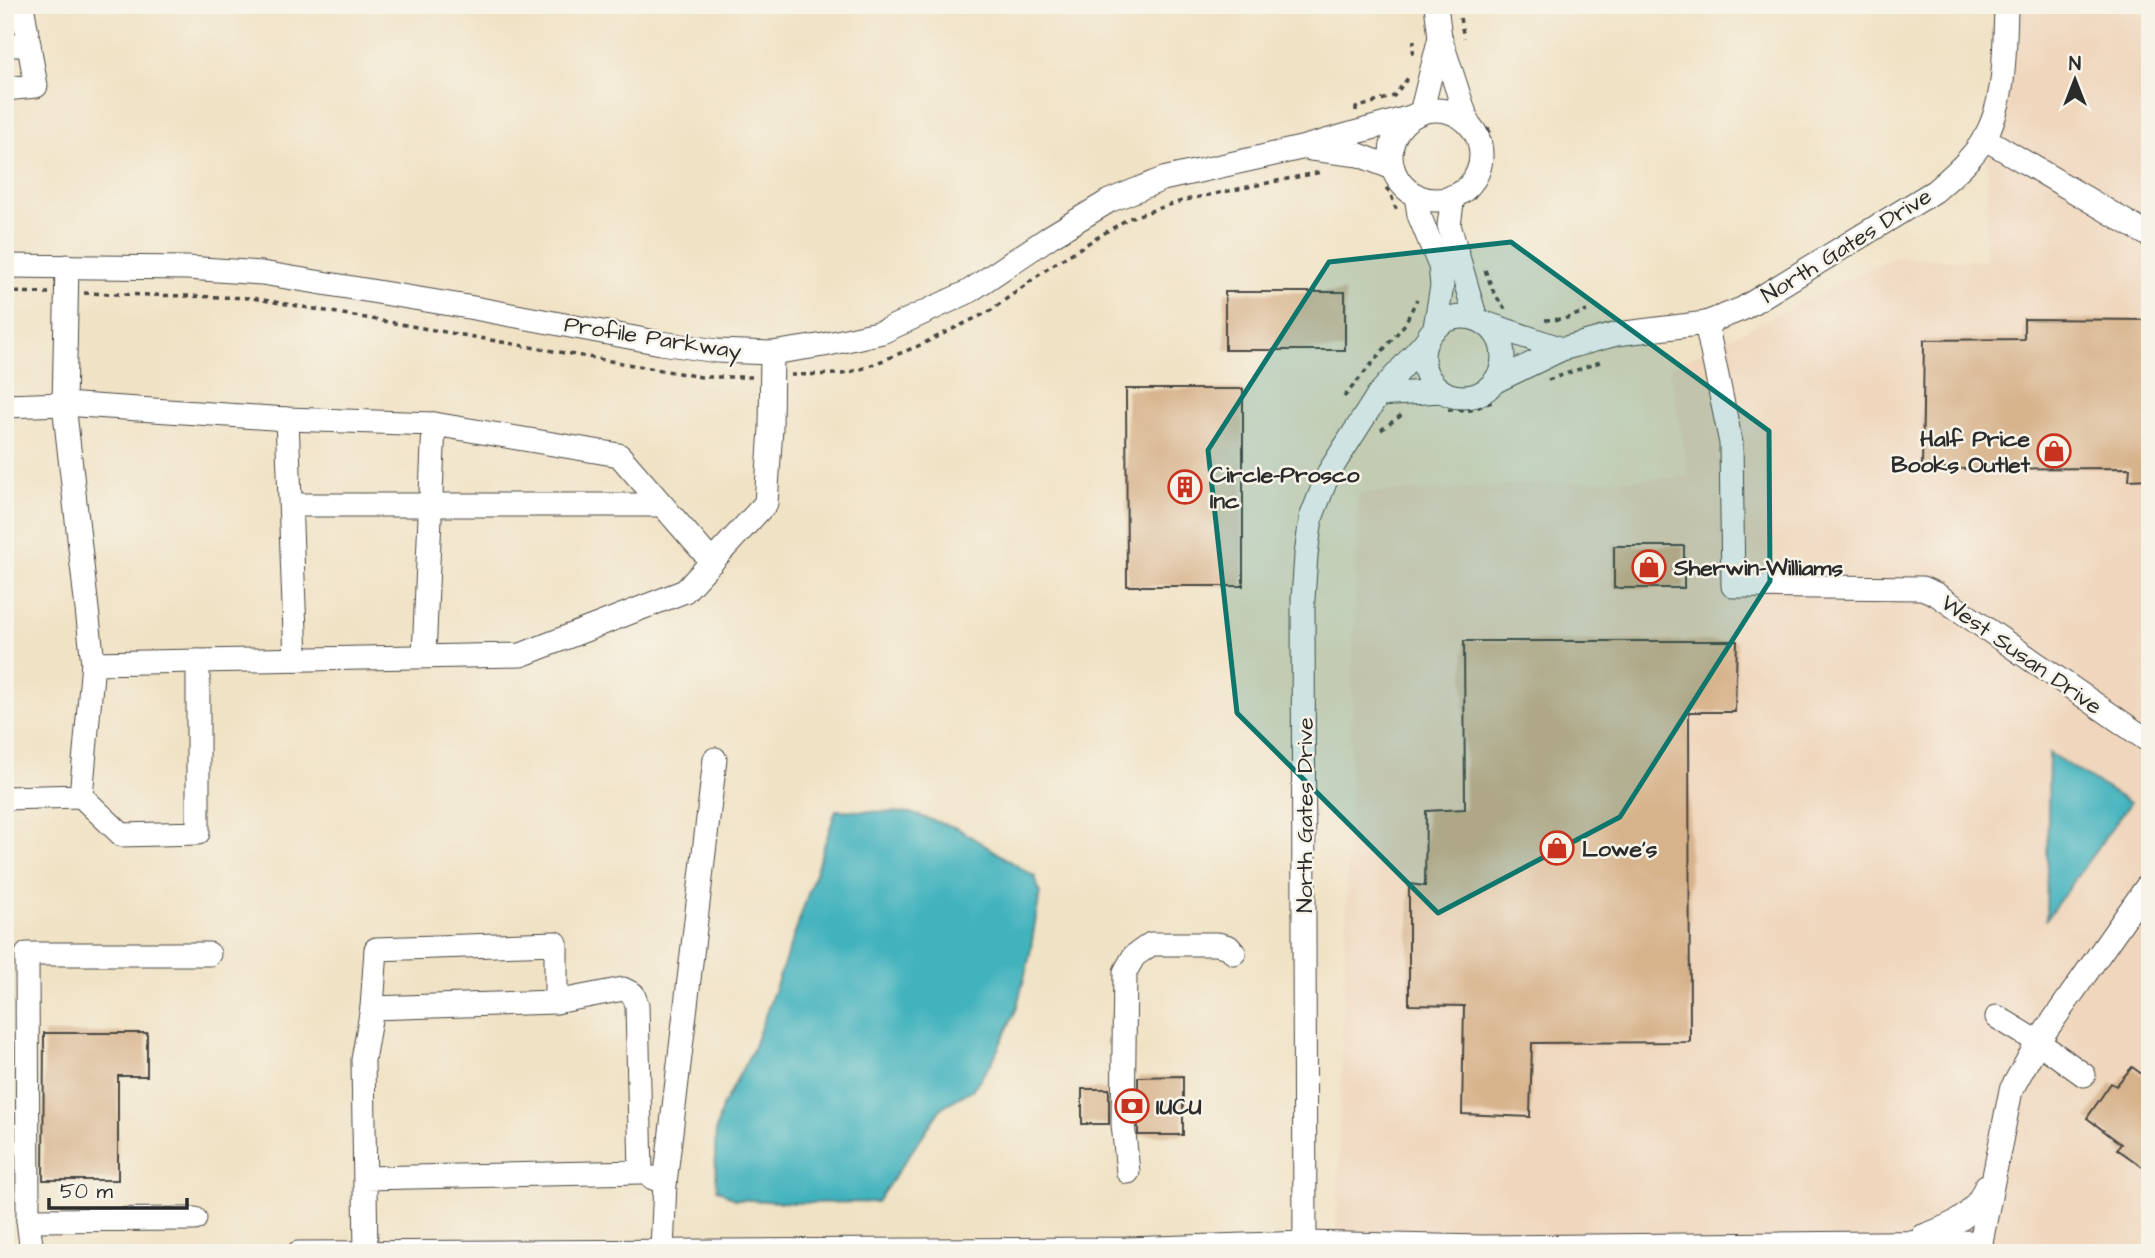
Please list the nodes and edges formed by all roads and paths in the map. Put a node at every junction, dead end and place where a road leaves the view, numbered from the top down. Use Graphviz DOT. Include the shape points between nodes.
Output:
graph roads {
  1 [pos="22,5"];
  2 [pos="1436,5"];
  3 [pos="2006,11"];
  4 [pos="1460,18"];
  5 [pos="1440,37"];
  6 [pos="1414,40"];
  7 [pos="1465,43"];
  8 [pos="5,45"];
  9 [pos="29,45"];
  10 [pos="1413,59"];
  11 [pos="1412,69"];
  12 [pos="5,89"];
  13 [pos="1357,114"];
  14 [pos="1417,114"];
  15 [pos="1478,124"];
  16 [pos="1984,138"];
  17 [pos="1301,148"];
  18 [pos="1330,170"];
  19 [pos="1387,176"];
  20 [pos="1416,195"];
  21 [pos="1460,203"];
  22 [pos="1399,216"];
  23 [pos="2150,236"];
  24 [pos="1482,262"];
  25 [pos="5,266"];
  26 [pos="67,266"];
  27 [pos="1419,291"];
  28 [pos="5,292"];
  29 [pos="67,293"];
  30 [pos="1506,310"];
  31 [pos="1587,312"];
  32 [pos="1543,320"];
  33 [pos="1480,321"];
  34 [pos="1706,323"];
  35 [pos="1430,335"];
  36 [pos="1562,349"];
  37 [pos="772,353"];
  38 [pos="1605,360"];
  39 [pos="828,374"];
  40 [pos="725,377"];
  41 [pos="1539,383"];
  42 [pos="1497,391"];
  43 [pos="1378,395"];
  44 [pos="1344,397"];
  45 [pos="1444,400"];
  46 [pos="64,404"];
  47 [pos="5,406"];
  48 [pos="1406,412"];
  49 [pos="287,419"];
  50 [pos="434,424"];
  51 [pos="1381,430"];
  52 [pos="290,505"];
  53 [pos="430,505"];
  54 [pos="662,505"];
  55 [pos="712,562"];
  56 [pos="424,656"];
  57 [pos="296,659"];
  58 [pos="198,661"];
  59 [pos="93,663"];
  60 [pos="2150,742"];
  61 [pos="715,759"];
  62 [pos="80,796"];
  63 [pos="5,798"];
  64 [pos="2150,882"];
  65 [pos="1234,953"];
  66 [pos="209,954"];
  67 [pos="556,1002"];
  68 [pos="372,1009"];
  69 [pos="1997,1017"];
  70 [pos="2038,1042"];
  71 [pos="2084,1075"];
  72 [pos="1998,1144"];
  73 [pos="640,1172"];
  74 [pos="1128,1172"];
  75 [pos="365,1178"];
  76 [pos="665,1182"];
  77 [pos="195,1219"];
  78 [pos="28,1220"];
  79 [pos="1904,1243"];
  80 [pos="1981,1247"];
  81 [pos="1305,1248"];
  82 [pos="662,1250"];
  83 [pos="366,1252"];
  84 [pos="32,1253"];
  85 [pos="298,1253"];
  86 [pos="1927,1253"];
  1 -- 9 [label="street"];
  2 -- 5 [label="street"];
  3 -- 16 [label="street, North Gates Drive" via="2004,68"];
  4 -- 7 [label="path"];
  5 -- 14 [label="street"];
  5 -- 15 [label="street"];
  6 -- 10 [label="path"];
  8 -- 9 [label="street"];
  9 -- 12 [label="street" via="36,86"];
  11 -- 13 [label="path" via="1394,96 1356,108"];
  14 -- 15 [label="street" via="1443,110"];
  14 -- 17 [label="street, Profile Parkway"];
  14 -- 19 [label="street" via="1394,138"];
  15 -- 21 [label="street" via="1480,164"];
  15 -- 21 [label="path" via="1490,135 1486,175"];
  16 -- 23 [label="street"];
  16 -- 34 [label="street, North Gates Drive" via="1935,191 1742,309"];
  17 -- 19 [label="street, Profile Parkway" via="1359,155"];
  17 -- 37 [label="street, Profile Parkway" via="1163,179 1109,201 968,292 882,332"];
  18 -- 39 [label="path" via="1185,200 1129,218 990,311 864,368"];
  19 -- 20 [label="street"];
  19 -- 22 [label="path"];
  20 -- 21 [label="street"];
  20 -- 35 [label="street" via="1419,215 1440,266 1442,286"];
  21 -- 33 [label="street" via="1449,225"];
  24 -- 30 [label="path"];
  25 -- 26 [label="street, Profile Parkway"];
  26 -- 29 [label="street"];
  26 -- 37 [label="street, Profile Parkway" via="262,272 661,343"];
  27 -- 44 [label="path" via="1405,324"];
  28 -- 29 [label="path"];
  29 -- 40 [label="path" via="252,298 701,377"];
  29 -- 46 [label="street"];
  31 -- 32 [label="path" via="1564,320"];
  33 -- 35 [label="street" via="1454,318"];
  33 -- 36 [label="street"];
  33 -- 42 [label="street" via="1495,332 1501,344"];
  34 -- 36 [label="street, North Gates Drive" via="1617,334"];
  34 -- 60 [label="street, West Susan Drive" via="1731,443 1733,586 1922,588"];
  35 -- 43 [label="street, North Gates Drive"];
  35 -- 45 [label="street" via="1422,353 1426,375"];
  36 -- 42 [label="street, North Gates Drive"];
  37 -- 55 [label="street" via="766,503"];
  38 -- 41 [label="path"];
  42 -- 45 [label="street"];
  42 -- 45 [label="path" via="1471,410"];
  43 -- 45 [label="street"];
  43 -- 81 [label="street, North Gates Drive" via="1329,472 1311,518 1306,555"];
  46 -- 47 [label="street"];
  46 -- 49 [label="street"];
  46 -- 59 [label="street"];
  48 -- 51 [label="path"];
  49 -- 50 [label="street"];
  49 -- 52 [label="street"];
  50 -- 53 [label="street"];
  50 -- 54 [label="street" via="619,455"];
  52 -- 53 [label="street"];
  52 -- 57 [label="street"];
  53 -- 54 [label="street"];
  53 -- 56 [label="street"];
  54 -- 55 [label="street"];
  55 -- 56 [label="street" via="685,591 521,655"];
  56 -- 57 [label="street"];
  57 -- 58 [label="street"];
  58 -- 59 [label="street"];
  58 -- 62 [label="street" via="198,833 122,835"];
  59 -- 62 [label="street"];
  61 -- 76 [label="street"];
  62 -- 63 [label="street"];
  64 -- 70 [label="street"];
  65 -- 74 [label="street" via="1217,944 1151,944 1134,956 1125,972 1123,1124"];
  66 -- 78 [label="street" via="27,954"];
  67 -- 68 [label="street"];
  67 -- 68 [label="street" via="556,943 376,949"];
  67 -- 73 [label="street" via="623,989 633,994 637,1005"];
  68 -- 75 [label="street" via="363,1060"];
  69 -- 70 [label="street"];
  70 -- 71 [label="street"];
  70 -- 72 [label="street" via="2011,1090"];
  72 -- 79 [label="street" via="1985,1190 1973,1208 1956,1224"];
  72 -- 80 [label="street"];
  73 -- 75 [label="street"];
  73 -- 76 [label="street"];
  75 -- 83 [label="street"];
  76 -- 82 [label="street"];
  77 -- 78 [label="street"];
  78 -- 84 [label="street"];
  79 -- 80 [label="street"];
  79 -- 81 [label="street"];
  79 -- 86 [label="street"];
  81 -- 82 [label="street"];
  82 -- 83 [label="street"];
  83 -- 85 [label="street"];
}
